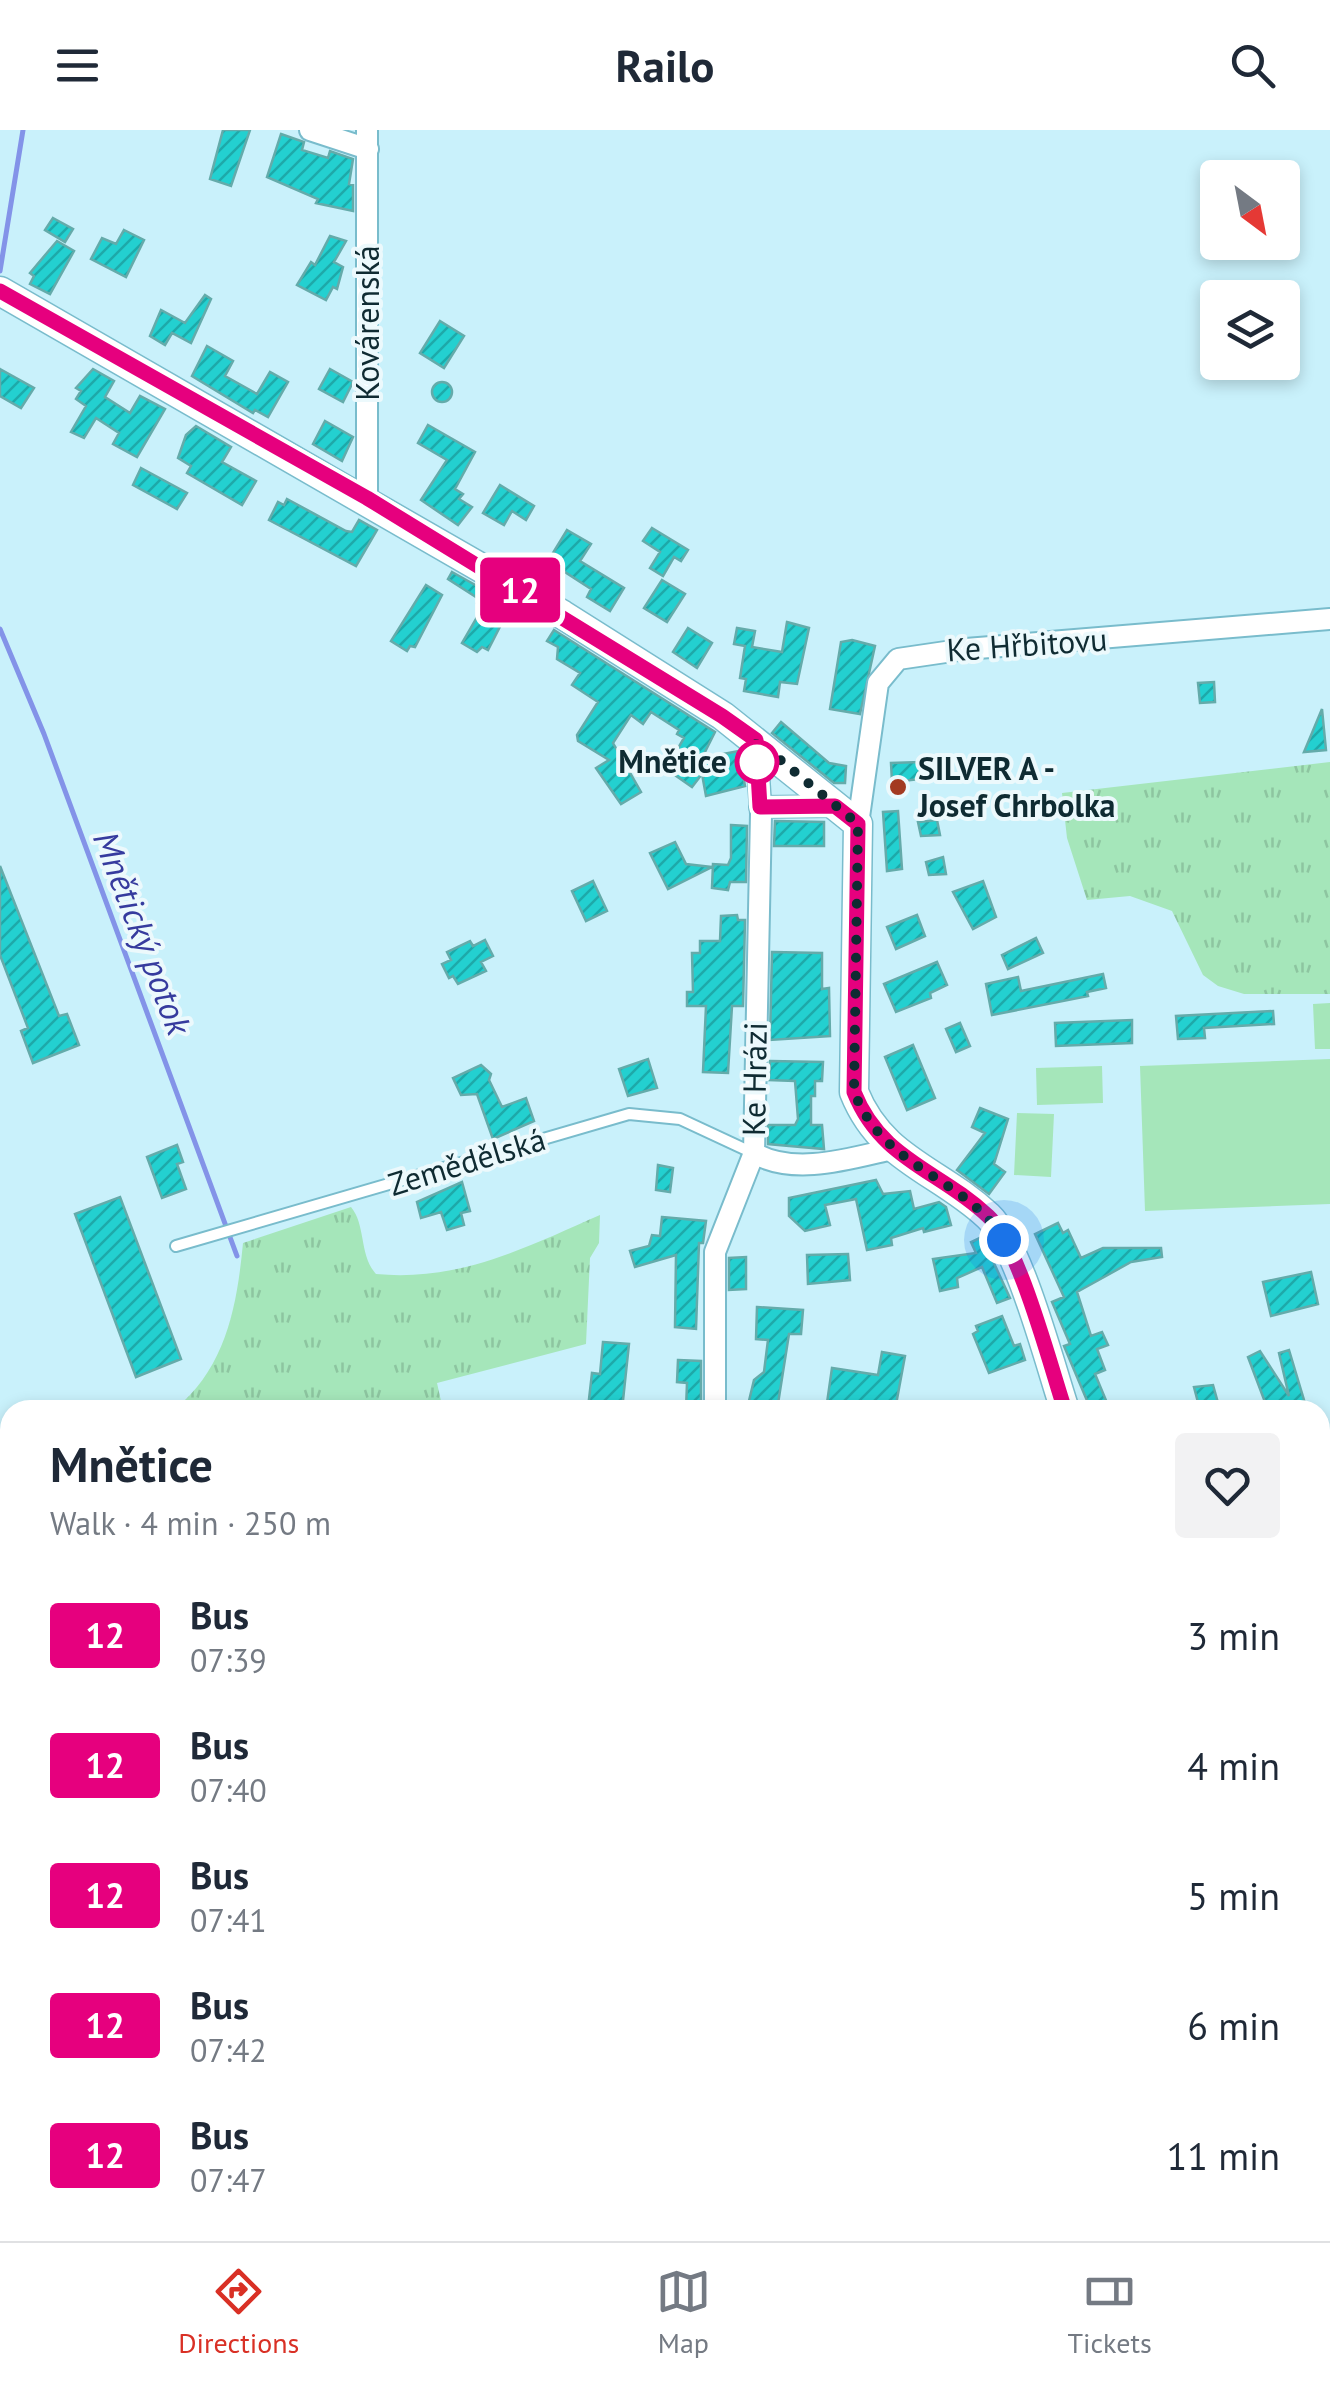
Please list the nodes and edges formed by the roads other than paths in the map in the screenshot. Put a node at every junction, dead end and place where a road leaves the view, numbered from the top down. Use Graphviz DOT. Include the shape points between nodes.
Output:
graph roads {
  1 [pos="310,130"];
  2 [pos="368,139"];
  3 [pos="0,291"];
  4 [pos="367,498"];
  5 [pos="1330,620"];
  6 [pos="756,740"];
  7 [pos="835,806"];
  8 [pos="760,807"];
  9 [pos="858,824"];
  10 [pos="892,1148"];
  11 [pos="754,1154"];
  12 [pos="176,1246"];
  13 [pos="715,1400"];
  14 [pos="1062,1400"];
  1 -- 2 [label="street, Kovárenská"];
  2 -- 4 [label="street, Kovárenská"];
  3 -- 4 [label="street"];
  4 -- 6 [label="street"];
  5 -- 9 [label="street, Ke Hřbitovu" via="908,654 878,683"];
  6 -- 7 [label="street"];
  6 -- 8 [label="street, Ke Hrázi"];
  7 -- 8 [label="street"];
  7 -- 9 [label="street"];
  8 -- 11 [label="street, Ke Hrázi"];
  9 -- 10 [label="street" via="854,1092 866,1123"];
  10 -- 11 [label="street" via="776,1166"];
  10 -- 14 [label="street" via="990,1217 1018,1273"];
  11 -- 12 [label="lane, Zemědělská" via="680,1119 629,1114"];
  11 -- 13 [label="street, Ke Hrázi" via="716,1252"];
}
